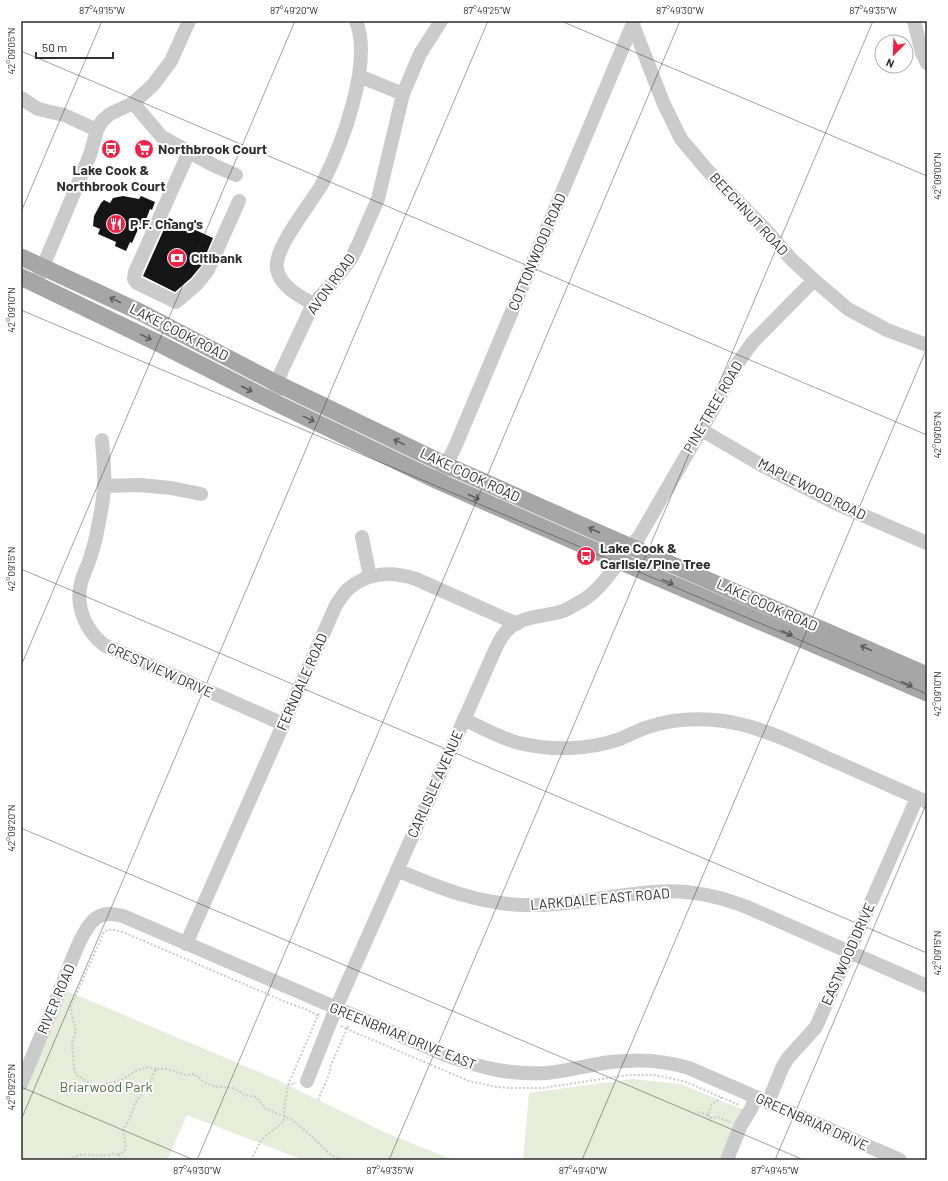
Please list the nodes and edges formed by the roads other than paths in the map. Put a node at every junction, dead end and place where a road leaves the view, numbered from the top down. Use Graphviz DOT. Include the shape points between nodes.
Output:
graph roads {
  1 [pos="189,21"];
  2 [pos="356,21"];
  3 [pos="441,21"];
  4 [pos="914,21"];
  5 [pos="633,23"];
  6 [pos="927,63"];
  7 [pos="358,76"];
  8 [pos="403,94"];
  9 [pos="21,98"];
  10 [pos="133,103"];
  11 [pos="97,130"];
  12 [pos="189,152"];
  13 [pos="236,175"];
  14 [pos="239,201"];
  15 [pos="21,257"];
  16 [pos="43,267"];
  17 [pos="28,280"];
  18 [pos="814,280"];
  19 [pos="313,304"];
  20 [pos="927,345"];
  21 [pos="276,383"];
  22 [pos="274,402"];
  23 [pos="700,429"];
  24 [pos="102,440"];
  25 [pos="446,464"];
  26 [pos="438,481"];
  27 [pos="104,486"];
  28 [pos="201,494"];
  29 [pos="362,537"];
  30 [pos="927,543"];
  31 [pos="630,546"];
  32 [pos="619,561"];
  33 [pos="370,577"];
  34 [pos="517,624"];
  35 [pos="927,675"];
  36 [pos="927,693"];
  37 [pos="464,719"];
  38 [pos="283,724"];
  39 [pos="922,800"];
  40 [pos="397,870"];
  41 [pos="96,918"];
  42 [pos="186,944"];
  43 [pos="849,952"];
  44 [pos="927,986"];
  45 [pos="336,1008"];
  46 [pos="307,1082"];
  47 [pos="21,1084"];
  48 [pos="723,1090"];
  49 [pos="762,1100"];
  50 [pos="727,1160"];
  51 [pos="900,1160"];
  1 -- 10 [label="street" via="171,61 153,85"];
  2 -- 7 [label="street" via="361,42"];
  3 -- 8 [label="street, AVON ROAD" via="420,54"];
  4 -- 6 [label="street"];
  5 -- 18 [label="street, BEECHNUT ROAD" via="663,102 681,138 708,171"];
  5 -- 25 [label="street, COTTONWOOD ROAD" via="456,447"];
  7 -- 8 [label="street"];
  7 -- 19 [label="street" via="351,109 334,159 322,184 283,244 278,257 277,269 290,290"];
  8 -- 19 [label="street, AVON ROAD" via="378,199 366,228 351,259"];
  9 -- 11 [label="street" via="38,109 64,115"];
  10 -- 11 [label="street" via="110,114 102,120"];
  10 -- 12 [label="street" via="162,137"];
  11 -- 16 [label="street" via="90,155"];
  12 -- 13 [label="street"];
  12 -- 14 [label="street" via="135,272 134,280 137,283 176,302 197,284 208,270"];
  15 -- 16 [label="main road, LAKE COOK ROAD"];
  16 -- 17 [label="street"];
  21 -- 16 [label="main road, LAKE COOK ROAD, one-way" via="140,312"];
  17 -- 22 [label="main road, LAKE COOK ROAD, one-way"];
  18 -- 20 [label="street, BEECHNUT ROAD" via="848,309 887,330"];
  18 -- 23 [label="street, PINE TREE ROAD" via="752,343 735,367"];
  19 -- 21 [label="street, AVON ROAD"];
  21 -- 22 [label="street, AVON ROAD"];
  25 -- 21 [label="main road, LAKE COOK ROAD, one-way"];
  22 -- 26 [label="main road, LAKE COOK ROAD, one-way"];
  23 -- 30 [label="street, MAPLEWOOD ROAD" via="763,466 837,504"];
  23 -- 31 [label="street, PINE TREE ROAD" via="639,537"];
  24 -- 27 [label="street, CRESTVIEW DRIVE"];
  25 -- 26 [label="street, COTTONWOOD ROAD"];
  31 -- 25 [label="main road, LAKE COOK ROAD, one-way"];
  26 -- 32 [label="main road, LAKE COOK ROAD, one-way"];
  27 -- 28 [label="street" via="171,488"];
  27 -- 38 [label="street, CRESTVIEW DRIVE" via="91,555 79,596 83,618 90,632 104,645"];
  29 -- 33 [label="street"];
  31 -- 32 [label="street, CARLISLE AVENUE"];
  35 -- 31 [label="main road, LAKE COOK ROAD, one-way"];
  32 -- 34 [label="street, CARLISLE AVENUE" via="603,583 585,598 563,611"];
  32 -- 36 [label="main road, LAKE COOK ROAD, one-way"];
  33 -- 34 [label="street, FERNDALE ROAD" via="405,575"];
  33 -- 38 [label="street, FERNDALE ROAD" via="360,580 346,591 336,606"];
  34 -- 37 [label="street, CARLISLE AVENUE" via="504,634 495,650"];
  37 -- 39 [label="street" via="495,735 544,748 597,745 664,722 685,719 716,720 776,736"];
  37 -- 40 [label="street, CARLISLE AVENUE"];
  38 -- 42 [label="street, FERNDALE ROAD"];
  39 -- 43 [label="street, EASTWOOD DRIVE"];
  40 -- 43 [label="street, LARKDALE EAST ROAD" via="455,894 524,905 555,904 655,892 706,895 726,899"];
  40 -- 45 [label="street, CARLISLE AVENUE"];
  41 -- 42 [label="street, GREENBRIAR DRIVE EAST" via="103,914 118,915"];
  41 -- 47 [label="street, RIVER ROAD" via="88,926 77,948"];
  42 -- 45 [label="street, GREENBRIAR DRIVE EAST"];
  43 -- 44 [label="street, LARKDALE EAST ROAD"];
  43 -- 49 [label="street, EASTWOOD DRIVE" via="816,1027 788,1058"];
  45 -- 46 [label="street, CARLISLE AVENUE"];
  45 -- 48 [label="street, GREENBRIAR DRIVE EAST" via="478,1067 514,1073 548,1073 610,1062 667,1062 689,1068"];
  48 -- 49 [label="street, GREENBRIAR DRIVE"];
  49 -- 50 [label="street, EASTWOOD DRIVE" via="741,1125"];
  49 -- 51 [label="street, GREENBRIAR DRIVE"];
}
